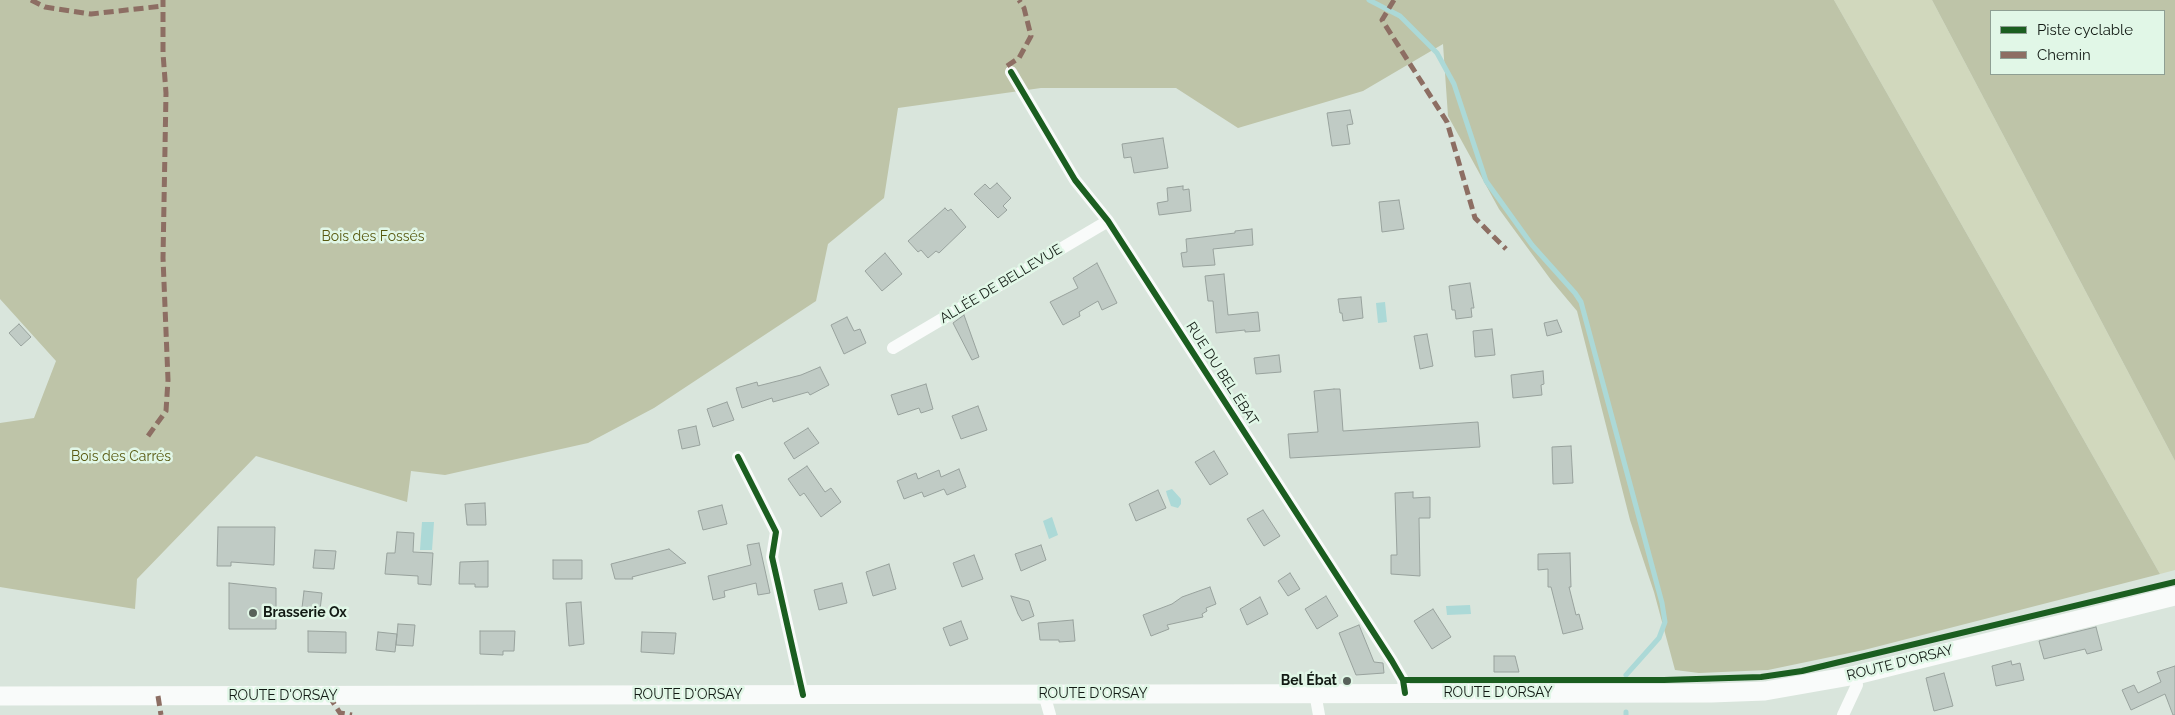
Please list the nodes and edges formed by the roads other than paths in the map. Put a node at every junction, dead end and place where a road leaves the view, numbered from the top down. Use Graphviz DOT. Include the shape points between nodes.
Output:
graph roads {
  1 [pos="1012,72"];
  2 [pos="1108,221"];
  3 [pos="893,348"];
  4 [pos="738,457"];
  5 [pos="2175,596"];
  6 [pos="1856,675"];
  7 [pos="1315,693"];
  8 [pos="1405,693"];
  9 [pos="1044,694"];
  10 [pos="803,695"];
  11 [pos="0,696"];
  12 [pos="1050,715"];
  13 [pos="1319,715"];
  14 [pos="1843,715"];
  1 -- 2 [label="street, RUE DU BEL ÉBAT" via="1075,180"];
  2 -- 3 [label="street, ALLÉE DE BELLEVUE"];
  2 -- 8 [label="street, RUE DU BEL ÉBAT" via="1392,661 1403,680"];
  4 -- 10 [label="street" via="776,532 772,557"];
  5 -- 6 [label="main road, ROUTE D'ORSAY"];
  6 -- 8 [label="main road, ROUTE D'ORSAY" via="1765,691"];
  6 -- 14 [label="street" via="1857,685"];
  7 -- 8 [label="main road, ROUTE D'ORSAY"];
  7 -- 9 [label="main road, ROUTE D'ORSAY"];
  7 -- 13 [label="street"];
  9 -- 10 [label="main road, ROUTE D'ORSAY"];
  9 -- 12 [label="street"];
  10 -- 11 [label="main road, ROUTE D'ORSAY"];
}
